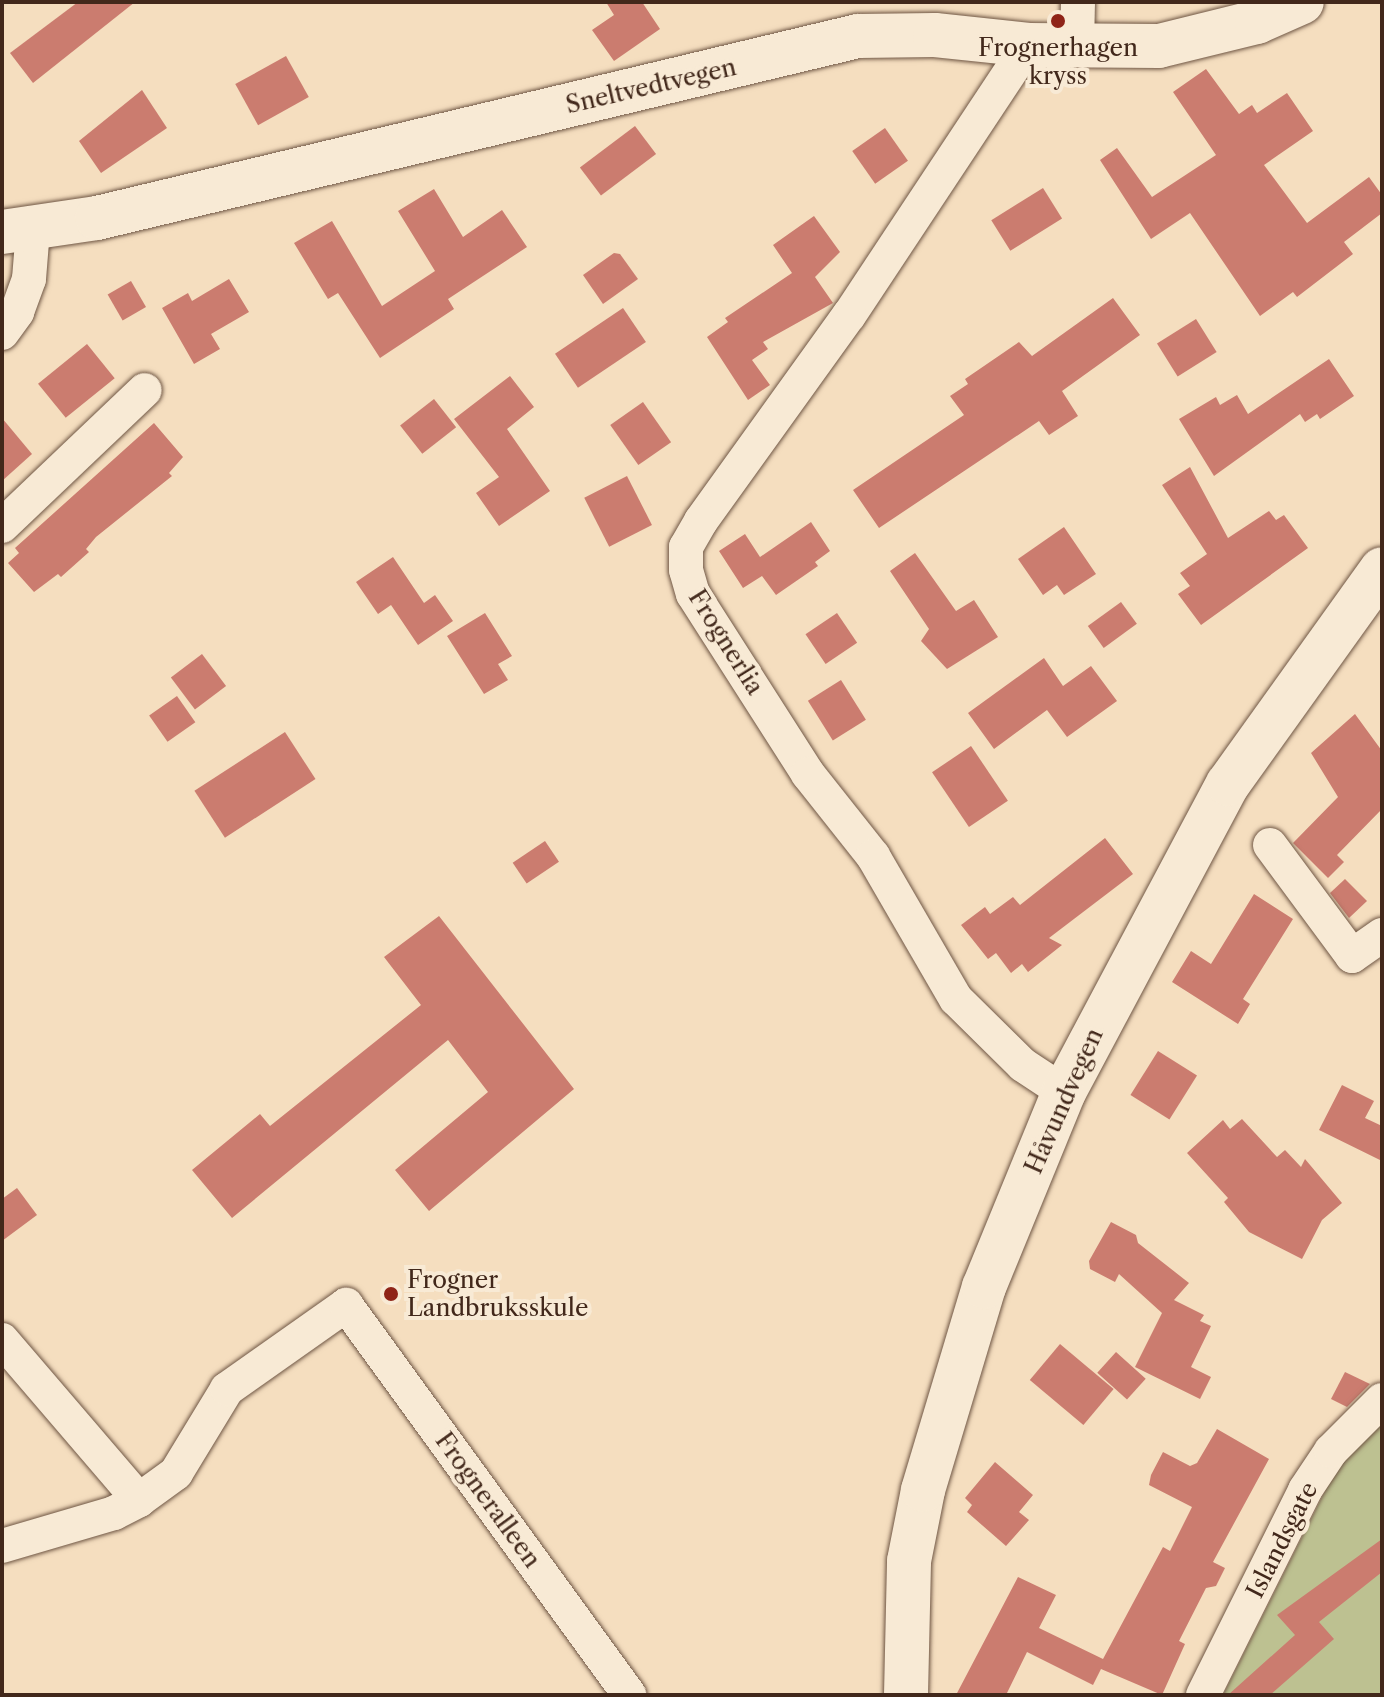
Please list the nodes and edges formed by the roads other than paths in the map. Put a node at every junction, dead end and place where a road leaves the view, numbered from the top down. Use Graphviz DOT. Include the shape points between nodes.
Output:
graph roads {
  1 [pos="1078,2"];
  2 [pos="1302,2"];
  3 [pos="1028,45"];
  4 [pos="1077,46"];
  5 [pos="18,231"];
  6 [pos="2,333"];
  7 [pos="145,390"];
  8 [pos="2,526"];
  9 [pos="1382,569"];
  10 [pos="1270,845"];
  11 [pos="1382,935"];
  12 [pos="1064,1092"];
  13 [pos="2,1340"];
  14 [pos="1382,1400"];
  15 [pos="139,1500"];
  16 [pos="2,1546"];
  17 [pos="629,1695"];
  18 [pos="906,1695"];
  19 [pos="1203,1695"];
  1 -- 4 [label="street"];
  2 -- 4 [label="main road, Sneltvedtvegen" via="1195,39 1124,48"];
  3 -- 4 [label="main road, Sneltvedtvegen"];
  3 -- 5 [label="main road, Sneltvedtvegen" via="935,35 858,36"];
  3 -- 12 [label="street, Frognerlia" via="858,303 701,521 686,547 686,570 693,594 808,774 873,856 956,999 1023,1065"];
  5 -- 6 [label="street" via="29,279 17,312"];
  7 -- 8 [label="street"];
  9 -- 12 [label="main road, Håvundvegen" via="1228,784"];
  10 -- 11 [label="street" via="1352,956"];
  12 -- 18 [label="main road, Håvundvegen" via="984,1287 923,1490 909,1561"];
  13 -- 15 [label="street"];
  14 -- 19 [label="street, Islandsgate" via="1331,1451 1305,1490"];
  15 -- 16 [label="street" via="114,1513"];
  15 -- 17 [label="street, Frogneralleen" via="176,1473 227,1389 346,1305"];
}
